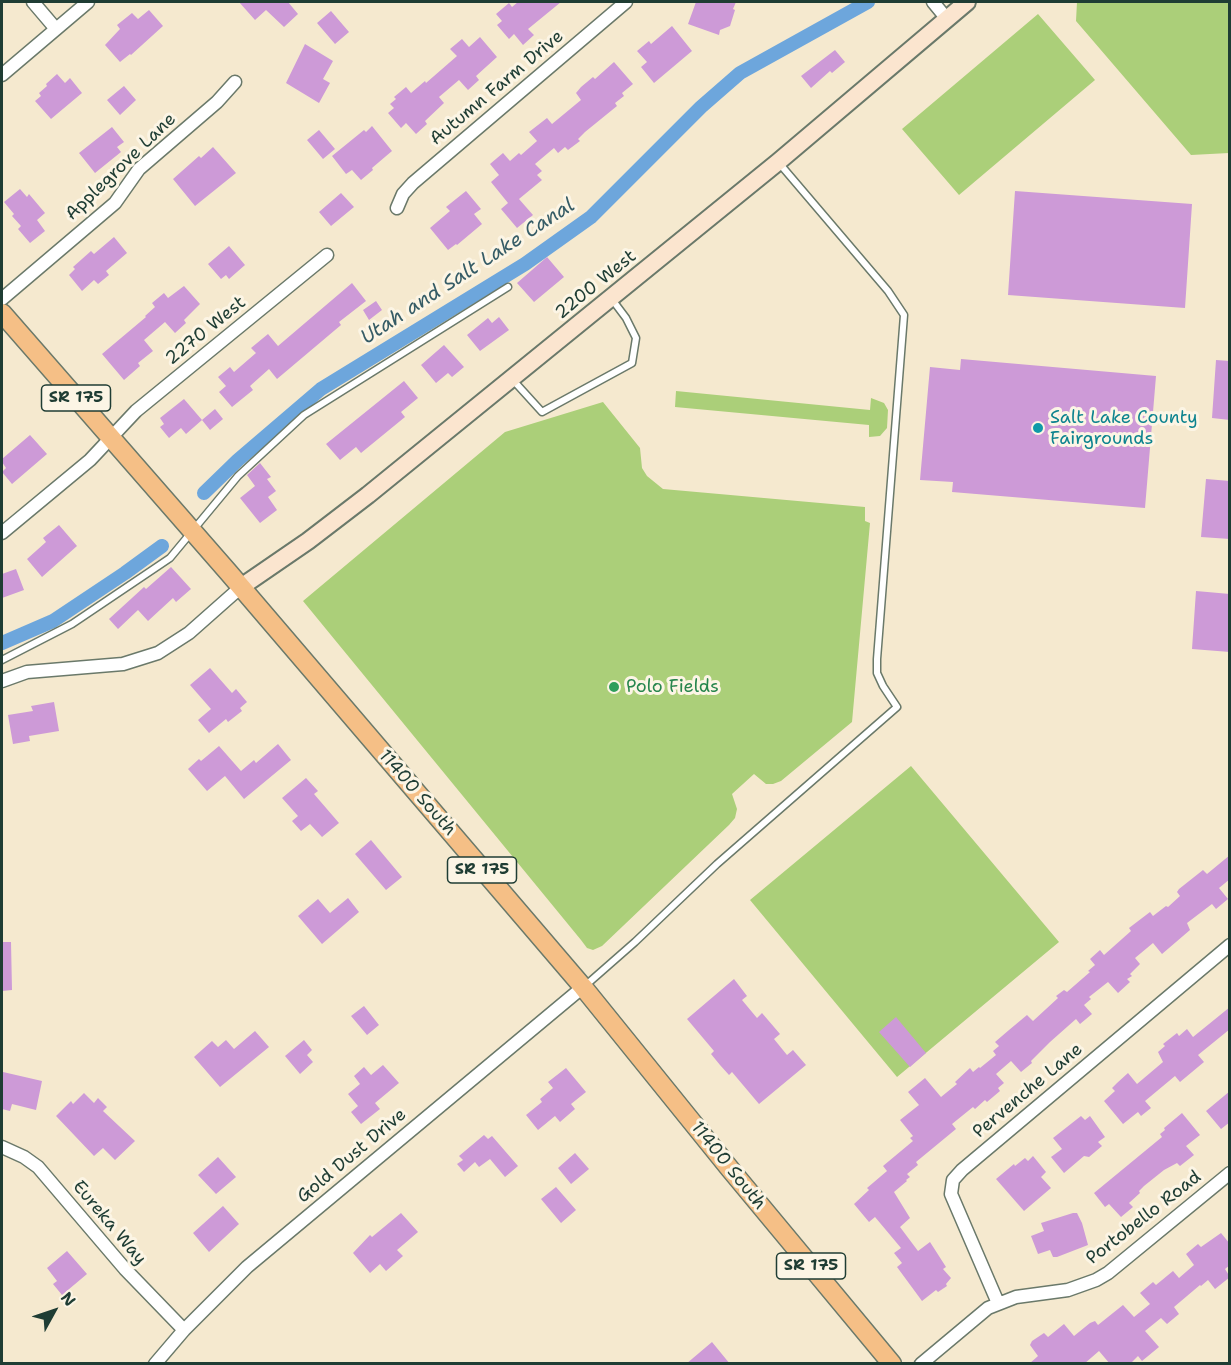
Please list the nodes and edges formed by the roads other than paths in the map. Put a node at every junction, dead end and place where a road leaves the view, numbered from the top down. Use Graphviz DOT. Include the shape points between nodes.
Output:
graph roads {
  1 [pos="33,2"];
  2 [pos="88,2"];
  3 [pos="626,2"];
  4 [pos="933,2"];
  5 [pos="967,2"];
  6 [pos="947,19"];
  7 [pos="56,29"];
  8 [pos="2,75"];
  9 [pos="235,82"];
  10 [pos="778,162"];
  11 [pos="398,208"];
  12 [pos="327,255"];
  13 [pos="508,287"];
  14 [pos="610,298"];
  15 [pos="2,299"];
  16 [pos="2,313"];
  17 [pos="511,379"];
  18 [pos="110,437"];
  19 [pos="192,531"];
  20 [pos="2,533"];
  21 [pos="241,587"];
  22 [pos="2,660"];
  23 [pos="2,681"];
  24 [pos="1230,945"];
  25 [pos="583,987"];
  26 [pos="2,1147"];
  27 [pos="1230,1173"];
  28 [pos="998,1303"];
  29 [pos="184,1330"];
  30 [pos="155,1364"];
  31 [pos="892,1364"];
  32 [pos="921,1364"];
  1 -- 7 [label="street"];
  2 -- 7 [label="street"];
  3 -- 11 [label="street, Autumn Farm Drive" via="413,183"];
  4 -- 6 [label="street"];
  5 -- 6 [label="street, 2200 West"];
  6 -- 10 [label="street, 2200 West"];
  7 -- 8 [label="street"];
  9 -- 15 [label="street, Applegrove Lane" via="139,169 115,203"];
  10 -- 14 [label="street, 2200 West"];
  10 -- 25 [label="lane" via="904,315 877,659 877,673 897,707"];
  12 -- 18 [label="street, 2270 West" via="136,411"];
  13 -- 19 [label="lane" via="304,415 238,476"];
  14 -- 17 [label="street, 2200 West"];
  14 -- 17 [label="lane" via="636,338 632,363 542,412"];
  16 -- 18 [label="main road, 11400 South / SR 175"];
  17 -- 21 [label="street, 2200 West" via="368,495"];
  18 -- 19 [label="main road, 11400 South / SR 175"];
  18 -- 20 [label="street, 2270 West" via="86,464"];
  19 -- 21 [label="main road, 11400 South / SR 175"];
  19 -- 22 [label="lane" via="170,558 72,624"];
  21 -- 23 [label="street" via="189,633 158,653 123,664 27,672"];
  21 -- 25 [label="main road, 11400 South / SR 175"];
  24 -- 28 [label="street, Pervenche Lane" via="953,1180 951,1194"];
  25 -- 29 [label="street, Gold Dust Drive" via="247,1267"];
  25 -- 31 [label="main road, 11400 South / SR 175"];
  26 -- 29 [label="street, Eureka Way" via="38,1167 124,1269"];
  27 -- 28 [label="street, Portobello Road" via="1102,1277 1068,1290 1033,1293"];
  28 -- 32 [label="street, Portobello Road"];
  29 -- 30 [label="street, Gold Dust Drive"];
}
